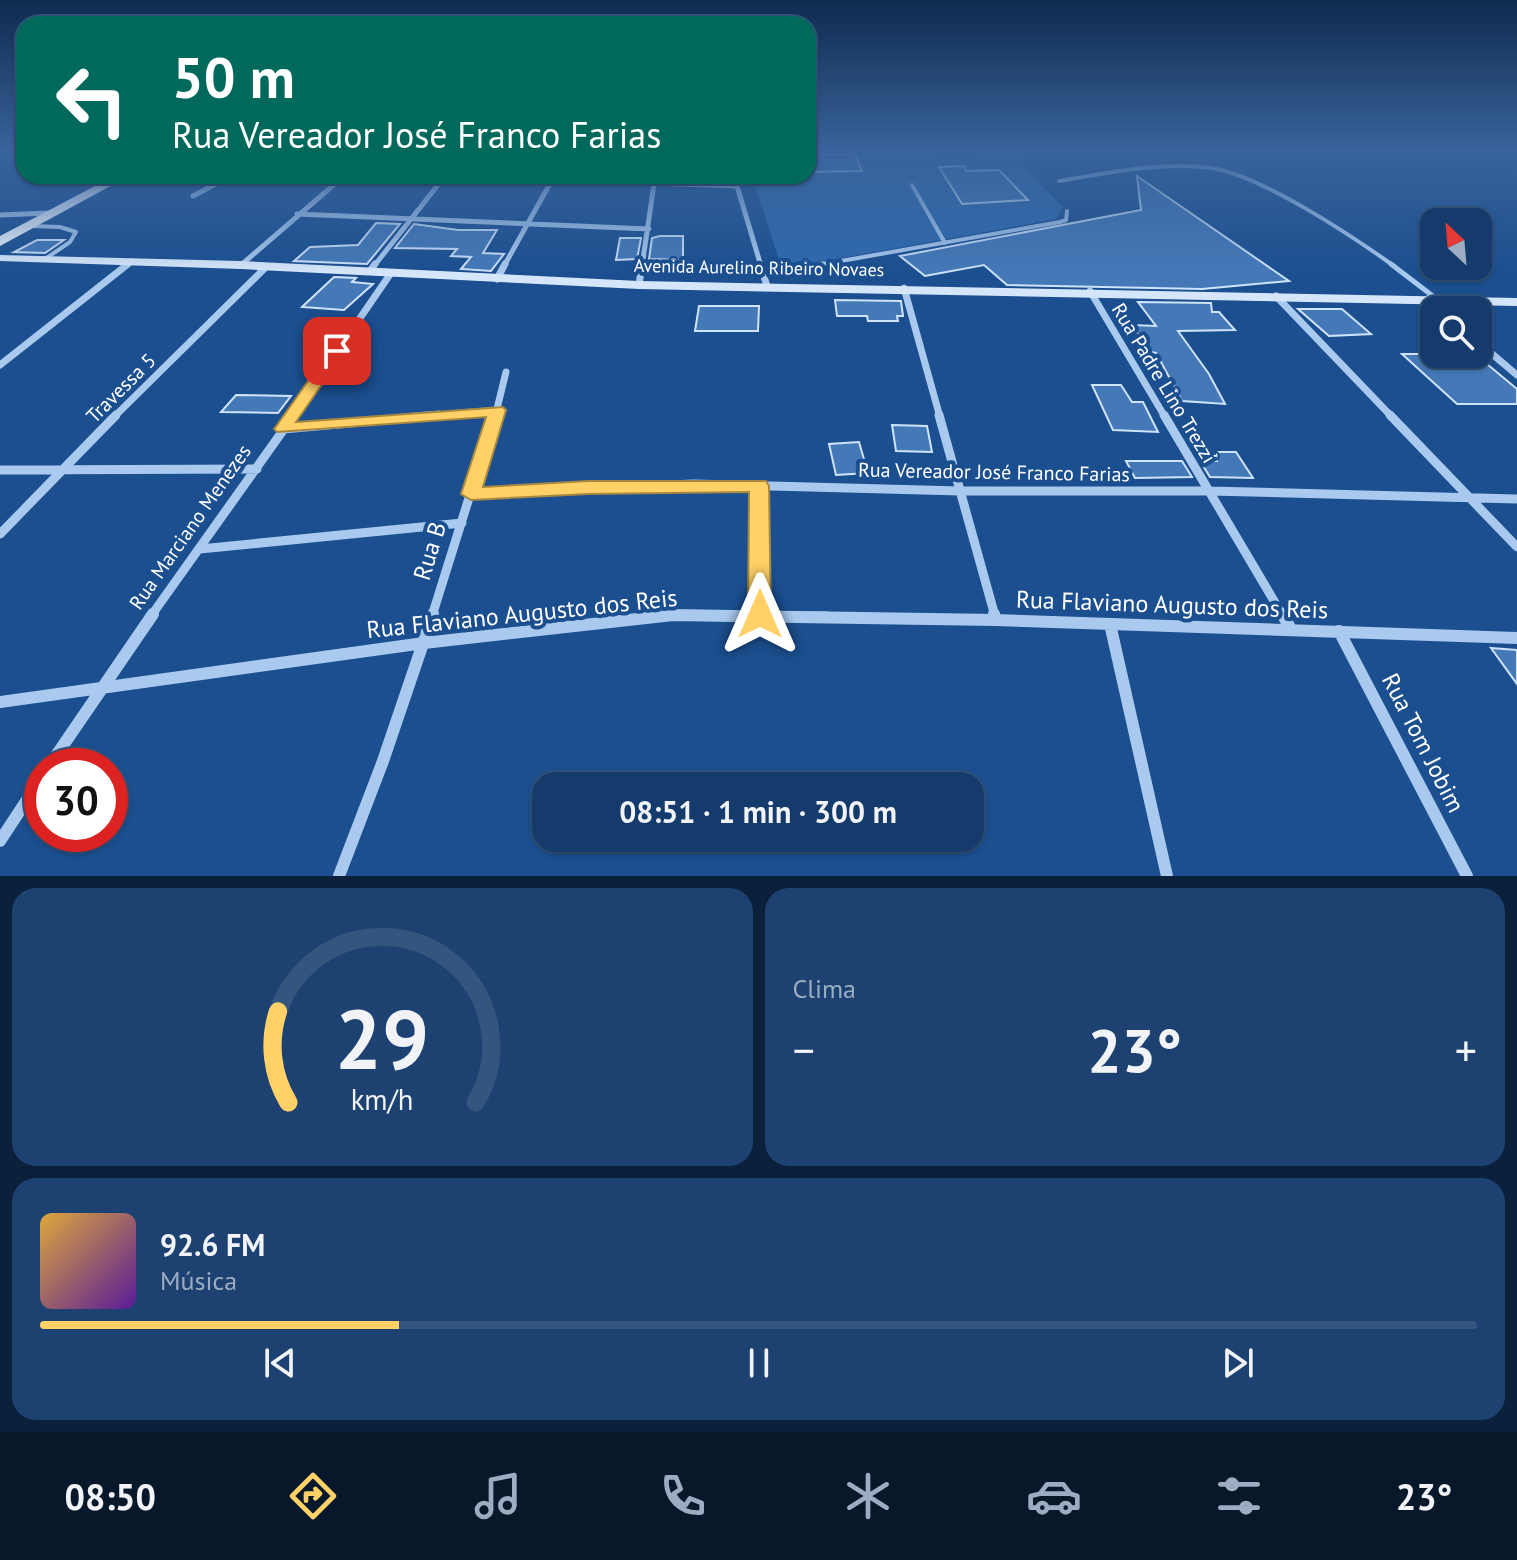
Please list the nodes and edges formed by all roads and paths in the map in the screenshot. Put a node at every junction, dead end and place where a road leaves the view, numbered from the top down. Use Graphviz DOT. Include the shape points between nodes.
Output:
graph roads {
  1 [pos="91,192"];
  2 [pos="201,192"];
  3 [pos="324,192"];
  4 [pos="432,192"];
  5 [pos="545,192"];
  6 [pos="653,192"];
  7 [pos="739,192"];
  8 [pos="916,192"];
  9 [pos="1273,192"];
  10 [pos="193,196"];
  11 [pos="1067,211"];
  12 [pos="49,213"];
  13 [pos="297,214"];
  14 [pos="0,215"];
  15 [pos="410,220"];
  16 [pos="527,223"];
  17 [pos="27,226"];
  18 [pos="649,229"];
  19 [pos="0,242"];
  20 [pos="945,243"];
  21 [pos="0,258"];
  22 [pos="45,259"];
  23 [pos="132,261"];
  24 [pos="241,265"];
  25 [pos="266,267"];
  26 [pos="370,271"];
  27 [pos="391,273"];
  28 [pos="497,279"];
  29 [pos="765,281"];
  30 [pos="639,285"];
  31 [pos="904,288"];
  32 [pos="1090,291"];
  33 [pos="1275,295"];
  34 [pos="1428,296"];
  35 [pos="1420,302"];
  36 [pos="1492,302"];
  37 [pos="1517,302"];
  38 [pos="1492,354"];
  39 [pos="0,365"];
  40 [pos="506,372"];
  41 [pos="1517,375"];
  42 [pos="497,410"];
  43 [pos="283,429"];
  44 [pos="257,469"];
  45 [pos="0,470"];
  46 [pos="61,470"];
  47 [pos="759,486"];
  48 [pos="960,491"];
  49 [pos="1210,491"];
  50 [pos="471,494"];
  51 [pos="1474,498"];
  52 [pos="1517,499"];
  53 [pos="462,523"];
  54 [pos="0,534"];
  55 [pos="1517,547"];
  56 [pos="200,549"];
  57 [pos="760,614"];
  58 [pos="996,620"];
  59 [pos="1110,624"];
  60 [pos="1291,629"];
  61 [pos="1339,631"];
  62 [pos="1517,638"];
  63 [pos="424,643"];
  64 [pos="100,687"];
  65 [pos="0,702"];
  66 [pos="61,748"];
  67 [pos="24,804"];
  68 [pos="0,841"];
  69 [pos="339,876"];
  70 [pos="1167,876"];
  71 [pos="1467,876"];
  1 -- 12 [label="main road"];
  2 -- 10 [label="street"];
  3 -- 13 [label="street"];
  4 -- 15 [label="street"];
  5 -- 16 [label="street"];
  6 -- 18 [label="street"];
  7 -- 29 [label="street"];
  8 -- 20 [label="lane"];
  9 -- 34 [label="lane" via="1377,251"];
  11 -- 20 [label="lane" via="1060,222"];
  12 -- 14 [label="street"];
  12 -- 17 [label="main road"];
  13 -- 15 [label="street"];
  13 -- 24 [label="street"];
  15 -- 16 [label="street"];
  15 -- 26 [label="street"];
  16 -- 18 [label="street"];
  16 -- 28 [label="street"];
  17 -- 19 [label="main road"];
  17 -- 22 [label="lane" via="76,232"];
  18 -- 30 [label="street"];
  20 -- 29 [label="lane"];
  21 -- 22 [label="street, Avenida Aurelino Ribeiro Novaes"];
  22 -- 23 [label="street, Avenida Aurelino Ribeiro Novaes"];
  23 -- 24 [label="street, Avenida Aurelino Ribeiro Novaes"];
  23 -- 39 [label="street"];
  24 -- 25 [label="street, Avenida Aurelino Ribeiro Novaes"];
  25 -- 26 [label="street, Avenida Aurelino Ribeiro Novaes"];
  25 -- 46 [label="street, Travessa 5"];
  26 -- 27 [label="street, Avenida Aurelino Ribeiro Novaes"];
  27 -- 28 [label="street, Avenida Aurelino Ribeiro Novaes"];
  27 -- 43 [label="street, Rua Marciano Menezes"];
  28 -- 30 [label="street, Avenida Aurelino Ribeiro Novaes"];
  29 -- 30 [label="street, Avenida Aurelino Ribeiro Novaes"];
  29 -- 31 [label="street, Avenida Aurelino Ribeiro Novaes"];
  31 -- 32 [label="street, Avenida Aurelino Ribeiro Novaes"];
  31 -- 48 [label="street"];
  32 -- 33 [label="street, Avenida Aurelino Ribeiro Novaes"];
  32 -- 49 [label="street, Rua Padre Lino Trezzi"];
  33 -- 35 [label="street, Avenida Aurelino Ribeiro Novaes"];
  33 -- 51 [label="street"];
  36 -- 37 [label="street, Avenida Aurelino Ribeiro Novaes"];
  38 -- 41 [label="street"];
  40 -- 42 [label="street, Rua B"];
  42 -- 43 [label="street"];
  42 -- 50 [label="street, Rua B"];
  43 -- 44 [label="street, Rua Marciano Menezes"];
  44 -- 46 [label="street"];
  44 -- 56 [label="street, Rua Marciano Menezes"];
  45 -- 46 [label="street"];
  46 -- 54 [label="street, Travessa 5"];
  47 -- 48 [label="street, Rua Vereador José Franco Farias"];
  47 -- 50 [label="street, Rua Vereador José Franco Farias"];
  47 -- 57 [label="street"];
  48 -- 49 [label="street, Rua Vereador José Franco Farias"];
  48 -- 58 [label="street"];
  49 -- 51 [label="street, Rua Vereador José Franco Farias"];
  49 -- 60 [label="street, Rua Padre Lino Trezzi"];
  50 -- 53 [label="street, Rua B"];
  51 -- 52 [label="street, Rua Vereador José Franco Farias"];
  51 -- 55 [label="street"];
  53 -- 56 [label="street"];
  53 -- 63 [label="street, Rua B"];
  56 -- 64 [label="street, Rua Marciano Menezes"];
  57 -- 58 [label="street, Rua Flaviano Augusto dos Reis"];
  57 -- 63 [label="street, Rua Flaviano Augusto dos Reis" via="673,615"];
  58 -- 59 [label="street, Rua Flaviano Augusto dos Reis"];
  59 -- 60 [label="street, Rua Flaviano Augusto dos Reis"];
  59 -- 70 [label="street"];
  60 -- 61 [label="street, Rua Flaviano Augusto dos Reis"];
  61 -- 62 [label="street, Rua Flaviano Augusto dos Reis"];
  61 -- 71 [label="street, Rua Tom Jobim"];
  63 -- 64 [label="street, Rua Flaviano Augusto dos Reis"];
  63 -- 69 [label="street, Rua B"];
  64 -- 65 [label="street, Rua Flaviano Augusto dos Reis"];
  64 -- 66 [label="street, Rua Marciano Menezes"];
  67 -- 68 [label="street"];
}
